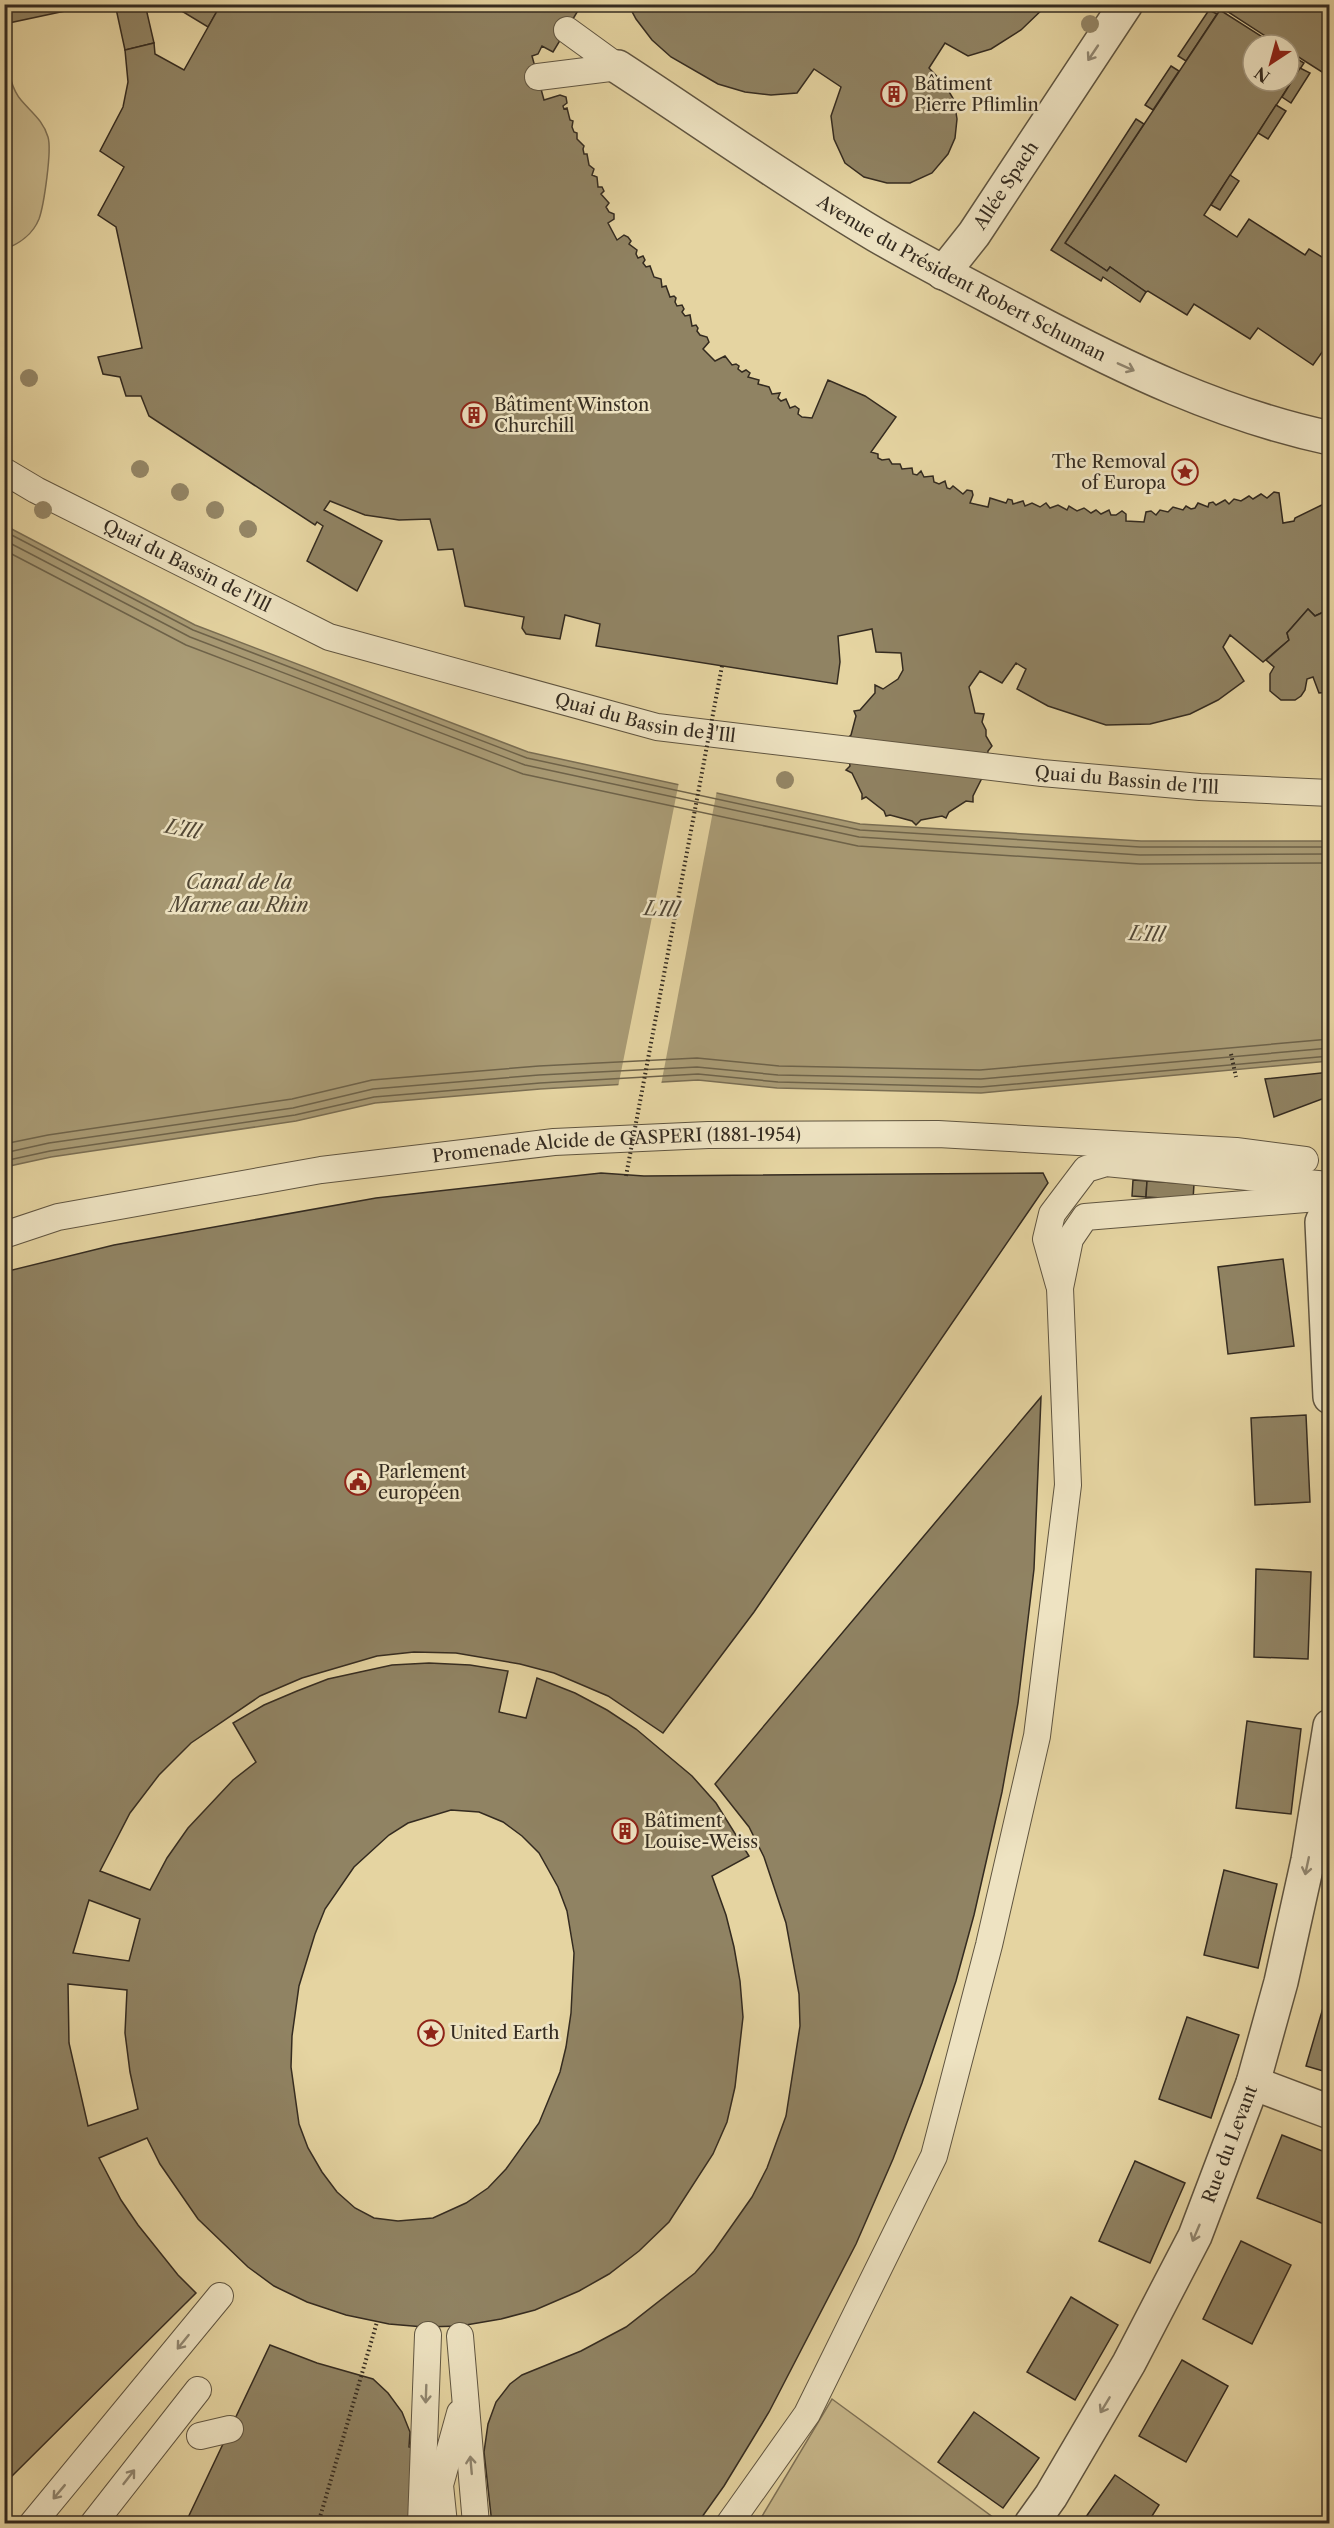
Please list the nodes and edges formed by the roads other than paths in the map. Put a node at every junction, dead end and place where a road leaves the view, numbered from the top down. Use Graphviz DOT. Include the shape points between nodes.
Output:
graph roads {
  1 [pos="1126,4"];
  2 [pos="567,30"];
  3 [pos="618,67"];
  4 [pos="538,77"];
  5 [pos="943,273"];
  6 [pos="1325,429"];
  7 [pos="4,471"];
  8 [pos="1329,793"];
  9 [pos="1305,1160"];
  10 [pos="1329,1185"];
  11 [pos="1329,1197"];
  12 [pos="1329,1206"];
  13 [pos="4,1235"];
  14 [pos="1060,1288"];
  15 [pos="1328,1339"];
  16 [pos="1329,1397"];
  17 [pos="1329,1726"];
  18 [pos="1253,2083"];
  19 [pos="1329,2112"];
  20 [pos="220,2296"];
  21 [pos="428,2335"];
  22 [pos="460,2336"];
  23 [pos="198,2390"];
  24 [pos="464,2400"];
  25 [pos="230,2429"];
  26 [pos="200,2436"];
  27 [pos="91,2521"];
  28 [pos="32,2523"];
  29 [pos="421,2523"];
  30 [pos="444,2523"];
  31 [pos="476,2523"];
  32 [pos="729,2523"];
  33 [pos="1031,2523"];
  1 -- 5 [label="street, Allée Spach, one-way" via="974,234"];
  2 -- 3 [label="lane"];
  3 -- 4 [label="lane"];
  3 -- 5 [label="street, Avenue du Président Robert Schuman" via="866,229"];
  5 -- 6 [label="street, Avenue du Président Robert Schuman, one-way" via="1139,373 1236,413"];
  7 -- 8 [label="lane, Quai du Bassin de l'Ill" via="329,637 657,727 1042,773"];
  9 -- 13 [label="lane, Promenade Alcide de GASPERI (1881-1954)" via="1236,1151 938,1134 708,1135 554,1142 309,1172 58,1217"];
  10 -- 14 [label="lane" via="1106,1163 1086,1169 1052,1214 1046,1239"];
  11 -- 14 [label="lane" via="1085,1217 1070,1239"];
  12 -- 15 [label="street" via="1322,1222"];
  14 -- 32 [label="lane" via="1068,1485 1037,1736 989,1945 934,2156 807,2414"];
  15 -- 16 [label="street"];
  17 -- 18 [label="street, Rue du Levant, one-way" via="1308,1860"];
  18 -- 19 [label="street"];
  18 -- 33 [label="street, Rue du Levant, one-way" via="1195,2236 1130,2363"];
  20 -- 28 [label="lane, one-way"];
  21 -- 29 [label="lane, one-way"];
  22 -- 24 [label="lane"];
  27 -- 23 [label="lane, one-way"];
  24 -- 30 [label="lane" via="440,2485"];
  31 -- 24 [label="lane, one-way"];
  25 -- 26 [label="lane"];
}
